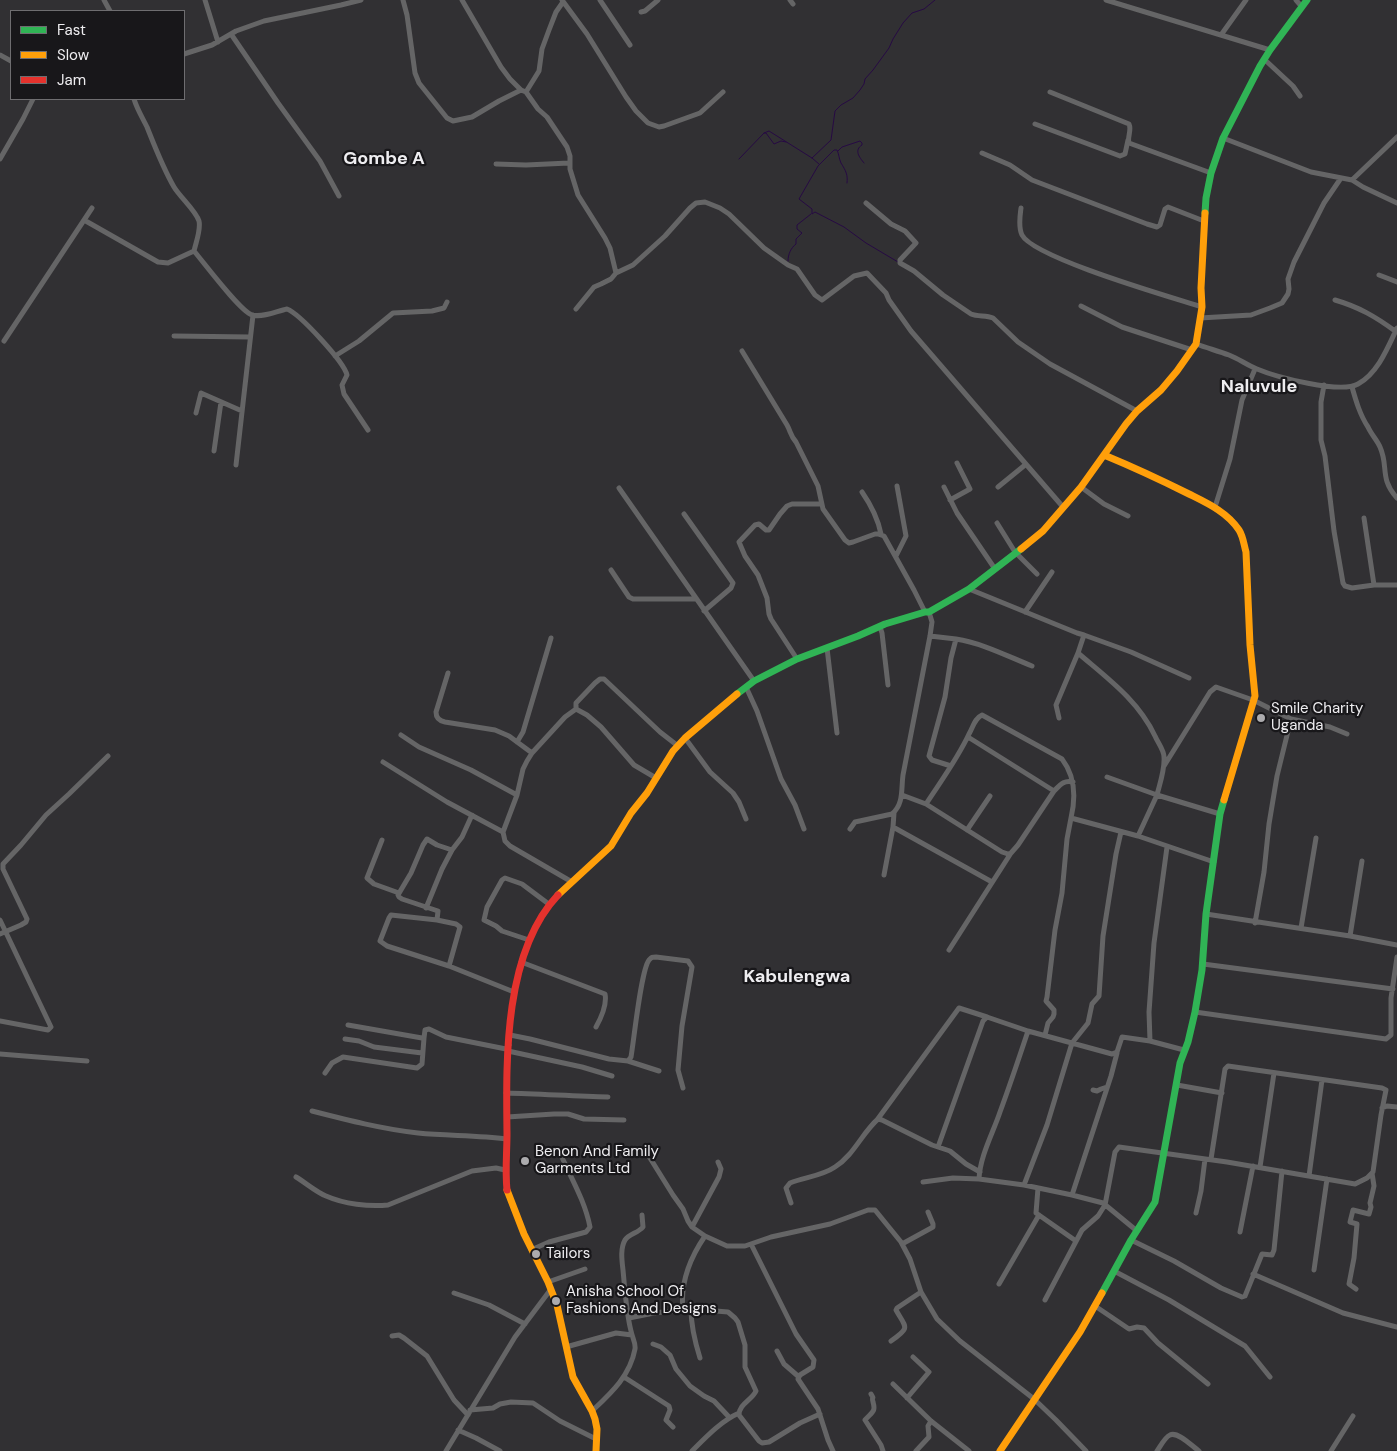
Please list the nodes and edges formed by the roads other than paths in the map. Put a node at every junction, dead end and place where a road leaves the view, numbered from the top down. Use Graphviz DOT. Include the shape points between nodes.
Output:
graph roads {
  1 [pos="205,0"];
  2 [pos="361,0"];
  3 [pos="402,0"];
  4 [pos="462,0"];
  5 [pos="600,0"];
  6 [pos="658,0"];
  7 [pos="1106,0"];
  8 [pos="1246,0"];
  9 [pos="1296,0"];
  10 [pos="1307,0"];
  11 [pos="354,1"];
  12 [pos="563,1"];
  13 [pos="1302,7"];
  14 [pos="642,12"];
  15 [pos="231,34"];
  16 [pos="1221,35"];
  17 [pos="218,42"];
  18 [pos="630,45"];
  19 [pos="1270,50"];
  20 [pos="185,54"];
  21 [pos="1264,59"];
  22 [pos="523,91"];
  23 [pos="723,92"];
  24 [pos="1050,92"];
  25 [pos="1300,96"];
  26 [pos="32,100"];
  27 [pos="134,100"];
  28 [pos="1035,124"];
  29 [pos="1223,138"];
  30 [pos="1397,138"];
  31 [pos="1128,140"];
  32 [pos="982,153"];
  33 [pos="0,160"];
  34 [pos="569,163"];
  35 [pos="496,164"];
  36 [pos="1211,173"];
  37 [pos="1341,178"];
  38 [pos="1352,180"];
  39 [pos="339,196"];
  40 [pos="866,203"];
  41 [pos="1397,203"];
  42 [pos="92,208"];
  43 [pos="1021,208"];
  44 [pos="84,220"];
  45 [pos="1204,221"];
  46 [pos="194,251"];
  47 [pos="616,273"];
  48 [pos="1379,275"];
  49 [pos="1397,282"];
  50 [pos="1335,300"];
  51 [pos="448,302"];
  52 [pos="1081,306"];
  53 [pos="1202,307"];
  54 [pos="576,309"];
  55 [pos="253,315"];
  56 [pos="1200,318"];
  57 [pos="1396,330"];
  58 [pos="174,336"];
  59 [pos="250,337"];
  60 [pos="4,341"];
  61 [pos="1194,347"];
  62 [pos="742,351"];
  63 [pos="335,356"];
  64 [pos="1255,369"];
  65 [pos="1324,386"];
  66 [pos="1352,387"];
  67 [pos="221,402"];
  68 [pos="242,411"];
  69 [pos="1136,411"];
  70 [pos="196,413"];
  71 [pos="368,430"];
  72 [pos="214,451"];
  73 [pos="1104,454"];
  74 [pos="957,463"];
  75 [pos="236,465"];
  76 [pos="1025,465"];
  77 [pos="897,486"];
  78 [pos="944,487"];
  79 [pos="1081,487"];
  80 [pos="619,488"];
  81 [pos="998,488"];
  82 [pos="862,492"];
  83 [pos="1397,498"];
  84 [pos="950,500"];
  85 [pos="821,504"];
  86 [pos="1214,507"];
  87 [pos="1063,508"];
  88 [pos="684,514"];
  89 [pos="1128,516"];
  90 [pos="1364,518"];
  91 [pos="998,523"];
  92 [pos="881,534"];
  93 [pos="1015,552"];
  94 [pos="896,556"];
  95 [pos="995,569"];
  96 [pos="611,570"];
  97 [pos="1052,572"];
  98 [pos="1037,574"];
  99 [pos="1397,585"];
  100 [pos="1374,586"];
  101 [pos="969,589"];
  102 [pos="696,599"];
  103 [pos="704,611"];
  104 [pos="927,612"];
  105 [pos="1025,612"];
  106 [pos="880,627"];
  107 [pos="1084,634"];
  108 [pos="930,636"];
  109 [pos="551,638"];
  110 [pos="956,639"];
  111 [pos="827,648"];
  112 [pos="1078,653"];
  113 [pos="798,659"];
  114 [pos="1032,666"];
  115 [pos="448,673"];
  116 [pos="1189,678"];
  117 [pos="754,682"];
  118 [pos="888,685"];
  119 [pos="746,687"];
  120 [pos="1253,700"];
  121 [pos="576,709"];
  122 [pos="1059,718"];
  123 [pos="1291,719"];
  124 [pos="837,733"];
  125 [pos="1347,734"];
  126 [pos="401,735"];
  127 [pos="968,737"];
  128 [pos="684,738"];
  129 [pos="517,742"];
  130 [pos="678,746"];
  131 [pos="532,753"];
  132 [pos="108,756"];
  133 [pos="383,762"];
  134 [pos="951,766"];
  135 [pos="1164,766"];
  136 [pos="656,778"];
  137 [pos="1107,778"];
  138 [pos="1073,782"];
  139 [pos="1054,791"];
  140 [pos="517,795"];
  141 [pos="902,795"];
  142 [pos="1157,795"];
  143 [pos="990,796"];
  144 [pos="926,804"];
  145 [pos="894,813"];
  146 [pos="1220,814"];
  147 [pos="472,815"];
  148 [pos="1071,818"];
  149 [pos="746,819"];
  150 [pos="893,827"];
  151 [pos="804,829"];
  152 [pos="850,829"];
  153 [pos="967,830"];
  154 [pos="503,832"];
  155 [pos="1121,832"];
  156 [pos="1138,836"];
  157 [pos="1316,838"];
  158 [pos="382,840"];
  159 [pos="1167,847"];
  160 [pos="452,850"];
  161 [pos="1011,853"];
  162 [pos="1362,861"];
  163 [pos="1214,862"];
  164 [pos="884,875"];
  165 [pos="572,882"];
  166 [pos="992,882"];
  167 [pos="399,893"];
  168 [pos="550,905"];
  169 [pos="426,908"];
  170 [pos="1206,914"];
  171 [pos="0,920"];
  172 [pos="437,920"];
  173 [pos="1255,923"];
  174 [pos="1301,928"];
  175 [pos="3,933"];
  176 [pos="1350,936"];
  177 [pos="529,940"];
  178 [pos="1397,945"];
  179 [pos="949,950"];
  180 [pos="1397,957"];
  181 [pos="522,962"];
  182 [pos="1203,964"];
  183 [pos="449,966"];
  184 [pos="1392,989"];
  185 [pos="514,992"];
  186 [pos="1195,1012"];
  187 [pos="987,1017"];
  188 [pos="0,1021"];
  189 [pos="348,1025"];
  190 [pos="596,1026"];
  191 [pos="1028,1031"];
  192 [pos="510,1035"];
  193 [pos="1045,1035"];
  194 [pos="424,1038"];
  195 [pos="345,1039"];
  196 [pos="1150,1041"];
  197 [pos="1072,1044"];
  198 [pos="508,1048"];
  199 [pos="1184,1050"];
  200 [pos="1117,1052"];
  201 [pos="422,1053"];
  202 [pos="0,1054"];
  203 [pos="87,1061"];
  204 [pos="628,1061"];
  205 [pos="659,1072"];
  206 [pos="325,1073"];
  207 [pos="1274,1073"];
  208 [pos="612,1076"];
  209 [pos="1322,1080"];
  210 [pos="1177,1085"];
  211 [pos="1107,1087"];
  212 [pos="683,1088"];
  213 [pos="1093,1090"];
  214 [pos="506,1093"];
  215 [pos="1222,1093"];
  216 [pos="608,1098"];
  217 [pos="1397,1107"];
  218 [pos="1382,1108"];
  219 [pos="312,1111"];
  220 [pos="507,1117"];
  221 [pos="624,1120"];
  222 [pos="876,1120"];
  223 [pos="507,1139"];
  224 [pos="938,1147"];
  225 [pos="560,1153"];
  226 [pos="1164,1153"];
  227 [pos="650,1158"];
  228 [pos="1205,1158"];
  229 [pos="1211,1159"];
  230 [pos="718,1162"];
  231 [pos="1253,1166"];
  232 [pos="1260,1167"];
  233 [pos="505,1170"];
  234 [pos="1282,1171"];
  235 [pos="980,1172"];
  236 [pos="1372,1174"];
  237 [pos="1309,1176"];
  238 [pos="296,1177"];
  239 [pos="979,1179"];
  240 [pos="1326,1179"];
  241 [pos="923,1182"];
  242 [pos="1024,1185"];
  243 [pos="1038,1188"];
  244 [pos="1072,1195"];
  245 [pos="791,1203"];
  246 [pos="1105,1205"];
  247 [pos="928,1212"];
  248 [pos="1196,1212"];
  249 [pos="642,1215"];
  250 [pos="1039,1215"];
  251 [pos="692,1227"];
  252 [pos="1137,1231"];
  253 [pos="1240,1232"];
  254 [pos="705,1236"];
  255 [pos="1131,1240"];
  256 [pos="1076,1241"];
  257 [pos="752,1244"];
  258 [pos="902,1244"];
  259 [pos="532,1250"];
  260 [pos="585,1269"];
  261 [pos="1314,1270"];
  262 [pos="1114,1271"];
  263 [pos="1253,1274"];
  264 [pos="999,1284"];
  265 [pos="549,1285"];
  266 [pos="1356,1289"];
  267 [pos="921,1292"];
  268 [pos="454,1293"];
  269 [pos="1045,1300"];
  270 [pos="1095,1306"];
  271 [pos="691,1309"];
  272 [pos="682,1310"];
  273 [pos="629,1318"];
  274 [pos="525,1324"];
  275 [pos="1397,1327"];
  276 [pos="632,1335"];
  277 [pos="392,1336"];
  278 [pos="891,1341"];
  279 [pos="652,1344"];
  280 [pos="566,1347"];
  281 [pos="777,1352"];
  282 [pos="914,1357"];
  283 [pos="700,1358"];
  284 [pos="624,1377"];
  285 [pos="798,1377"];
  286 [pos="1270,1378"];
  287 [pos="894,1384"];
  288 [pos="1208,1384"];
  289 [pos="871,1394"];
  290 [pos="907,1398"];
  291 [pos="1034,1399"];
  292 [pos="592,1410"];
  293 [pos="469,1412"];
  294 [pos="739,1412"];
  295 [pos="820,1414"];
  296 [pos="1353,1416"];
  297 [pos="729,1417"];
  298 [pos="931,1421"];
  299 [pos="673,1427"];
  300 [pos="458,1430"];
  301 [pos="596,1439"];
  302 [pos="446,1451"];
  303 [pos="500,1451"];
  304 [pos="596,1451"];
  305 [pos="692,1451"];
  306 [pos="833,1451"];
  307 [pos="883,1451"];
  308 [pos="916,1451"];
  309 [pos="969,1451"];
  310 [pos="1000,1451"];
  311 [pos="1086,1451"];
  312 [pos="1157,1451"];
  313 [pos="1199,1451"];
  314 [pos="1331,1451"];
  1 -- 17 [label="street"];
  2 -- 11 [label="street"];
  3 -- 22 [label="street" via="419,83 447,118 453,121 472,117"];
  4 -- 22 [label="street" via="501,67"];
  5 -- 18 [label="street"];
  6 -- 14 [label="street"];
  7 -- 16 [label="street"];
  8 -- 16 [label="street"];
  9 -- 13 [label="street"];
  10 -- 13 [label="street"];
  11 -- 15 [label="street" via="271,19"];
  12 -- 22 [label="street" via="542,49 539,70"];
  12 -- 23 [label="street" via="626,97 648,123 664,126 700,113"];
  13 -- 19 [label="street"];
  15 -- 17 [label="street"];
  15 -- 39 [label="street" via="320,161"];
  16 -- 19 [label="street"];
  17 -- 20 [label="street"];
  19 -- 21 [label="street"];
  21 -- 25 [label="street"];
  21 -- 29 [label="street"];
  22 -- 34 [label="street" via="547,117 567,147"];
  24 -- 31 [label="street" via="1128,123"];
  26 -- 33 [label="street"];
  27 -- 46 [label="street" via="165,171 198,220"];
  28 -- 31 [label="street" via="1120,156 1125,154"];
  29 -- 36 [label="street"];
  29 -- 37 [label="street" via="1302,169"];
  30 -- 38 [label="street"];
  31 -- 36 [label="street"];
  32 -- 45 [label="street" via="1016,168 1032,180 1157,227 1168,207"];
  34 -- 35 [label="street"];
  34 -- 47 [label="street" via="578,195 610,248"];
  36 -- 45 [label="street"];
  37 -- 38 [label="street"];
  37 -- 56 [label="street" via="1324,203 1294,262 1288,279 1288,294 1282,303 1251,315"];
  38 -- 41 [label="street"];
  40 -- 69 [label="street" via="916,243 900,263 972,314 993,318 1018,342 1050,364"];
  42 -- 44 [label="street"];
  43 -- 53 [label="street" via="1021,234 1033,245 1077,266"];
  44 -- 46 [label="street" via="158,262 168,264"];
  44 -- 60 [label="street"];
  45 -- 53 [label="street"];
  46 -- 55 [label="street" via="239,306"];
  47 -- 54 [label="street" via="594,287"];
  47 -- 76 [label="street" via="633,265 696,203 705,202 724,211 764,248 797,269 822,300 854,276 867,273 886,293 911,332"];
  48 -- 49 [label="street"];
  50 -- 57 [label="street" via="1354,305"];
  51 -- 63 [label="street" via="444,308 432,311 393,313 342,354"];
  52 -- 61 [label="street" via="1122,327"];
  53 -- 56 [label="street"];
  55 -- 59 [label="street"];
  55 -- 63 [label="street" via="290,310"];
  56 -- 61 [label="street"];
  57 -- 66 [label="street" via="1370,375"];
  58 -- 59 [label="street"];
  59 -- 68 [label="street"];
  61 -- 64 [label="street" via="1237,359"];
  61 -- 69 [label="street" via="1161,390"];
  62 -- 85 [label="street" via="789,428 818,486"];
  63 -- 71 [label="street" via="347,375 342,385 344,394"];
  64 -- 65 [label="street"];
  64 -- 86 [label="street" via="1242,400 1230,459"];
  65 -- 66 [label="street"];
  65 -- 100 [label="street" via="1321,440 1342,579 1348,587"];
  66 -- 83 [label="street" via="1363,419 1382,452 1386,482"];
  67 -- 68 [label="street"];
  67 -- 70 [label="street" via="201,393"];
  67 -- 72 [label="street"];
  68 -- 75 [label="street"];
  69 -- 73 [label="street"];
  73 -- 79 [label="street"];
  73 -- 86 [label="street" via="1160,478"];
  74 -- 84 [label="street" via="970,489"];
  76 -- 81 [label="street"];
  76 -- 87 [label="street"];
  77 -- 94 [label="street" via="906,536"];
  78 -- 84 [label="street"];
  79 -- 87 [label="street"];
  79 -- 89 [label="street"];
  80 -- 102 [label="street"];
  82 -- 92 [label="street"];
  84 -- 95 [label="street"];
  85 -- 92 [label="street" via="849,543"];
  85 -- 113 [label="street" via="787,506 769,530 759,524 754,525 739,542 758,575 771,619"];
  86 -- 120 [label="street" via="1243,537"];
  87 -- 93 [label="street" via="1043,531"];
  88 -- 103 [label="street" via="733,583"];
  90 -- 100 [label="street"];
  91 -- 93 [label="street"];
  92 -- 94 [label="street"];
  93 -- 95 [label="street"];
  93 -- 98 [label="street"];
  94 -- 104 [label="street"];
  95 -- 101 [label="street"];
  96 -- 102 [label="street" via="628,597 633,599"];
  97 -- 105 [label="street"];
  99 -- 100 [label="street"];
  101 -- 104 [label="street"];
  101 -- 105 [label="street"];
  102 -- 103 [label="street"];
  103 -- 117 [label="street"];
  104 -- 106 [label="street"];
  104 -- 108 [label="street" via="932,622"];
  105 -- 107 [label="street"];
  106 -- 111 [label="street"];
  106 -- 118 [label="street"];
  107 -- 112 [label="street"];
  107 -- 116 [label="street"];
  108 -- 110 [label="street"];
  108 -- 141 [label="street"];
  109 -- 129 [label="street" via="523,732"];
  110 -- 114 [label="street"];
  110 -- 134 [label="street" via="930,756 932,760"];
  111 -- 113 [label="street"];
  111 -- 124 [label="street"];
  112 -- 122 [label="street" via="1056,705"];
  112 -- 135 [label="street" via="1142,712 1164,754"];
  113 -- 117 [label="street"];
  115 -- 129 [label="street" via="437,718 495,730"];
  117 -- 119 [label="street"];
  119 -- 128 [label="street"];
  119 -- 151 [label="street"];
  120 -- 123 [label="street"];
  120 -- 135 [label="street" via="1220,688 1212,689"];
  120 -- 146 [label="street"];
  121 -- 130 [label="street" via="576,703 595,683 604,679"];
  121 -- 131 [label="street"];
  121 -- 136 [label="street" via="601,727 634,765"];
  123 -- 125 [label="street"];
  123 -- 173 [label="street" via="1276,776"];
  126 -- 140 [label="street"];
  127 -- 134 [label="street"];
  127 -- 138 [label="street" via="976,719 985,716 1062,759"];
  127 -- 139 [label="street"];
  128 -- 130 [label="street"];
  128 -- 149 [label="street" via="739,802"];
  129 -- 131 [label="street"];
  130 -- 136 [label="street"];
  131 -- 140 [label="street" via="523,769"];
  132 -- 175 [label="street" via="46,815 3,864 26,922"];
  133 -- 147 [label="street"];
  134 -- 144 [label="street"];
  135 -- 142 [label="street"];
  136 -- 165 [label="street" via="610,846"];
  137 -- 142 [label="street"];
  138 -- 139 [label="street" via="1064,782"];
  138 -- 148 [label="street"];
  139 -- 161 [label="street"];
  140 -- 154 [label="street"];
  141 -- 144 [label="street"];
  141 -- 145 [label="street"];
  142 -- 146 [label="street"];
  142 -- 156 [label="street"];
  143 -- 153 [label="street"];
  144 -- 153 [label="street"];
  145 -- 150 [label="street"];
  145 -- 152 [label="street" via="855,822"];
  146 -- 163 [label="street"];
  147 -- 154 [label="street"];
  147 -- 160 [label="street"];
  148 -- 155 [label="street"];
  148 -- 193 [label="street" via="1046,1001 1054,1014"];
  150 -- 164 [label="street"];
  150 -- 166 [label="street"];
  153 -- 161 [label="street" via="1005,854"];
  154 -- 165 [label="street" via="510,846"];
  155 -- 156 [label="street"];
  155 -- 197 [label="street" via="1103,936 1099,996 1092,1004 1088,1022"];
  156 -- 159 [label="street"];
  157 -- 174 [label="street"];
  158 -- 167 [label="street" via="367,878"];
  159 -- 163 [label="street"];
  159 -- 196 [label="street" via="1154,943"];
  160 -- 167 [label="street" via="427,839"];
  160 -- 169 [label="street"];
  161 -- 166 [label="street"];
  162 -- 176 [label="street"];
  163 -- 170 [label="street"];
  165 -- 168 [label="street"];
  166 -- 179 [label="street"];
  167 -- 169 [label="street" via="402,899"];
  168 -- 177 [label="street"];
  168 -- 177 [label="street" via="522,884 505,878 502,880 484,920 502,931"];
  169 -- 172 [label="street" via="438,911"];
  170 -- 173 [label="street"];
  170 -- 182 [label="street"];
  171 -- 175 [label="street"];
  172 -- 183 [label="street" via="460,927"];
  172 -- 183 [label="street" via="391,915 380,941"];
  173 -- 174 [label="street"];
  174 -- 176 [label="street"];
  175 -- 188 [label="street" via="50,1027 48,1030"];
  176 -- 178 [label="street"];
  177 -- 181 [label="street"];
  180 -- 184 [label="street"];
  181 -- 185 [label="street"];
  181 -- 190 [label="street" via="605,994"];
  182 -- 184 [label="street"];
  182 -- 186 [label="street"];
  183 -- 185 [label="street"];
  184 -- 186 [label="street" via="1391,1036 1386,1039"];
  185 -- 192 [label="street"];
  186 -- 199 [label="street"];
  187 -- 191 [label="street"];
  187 -- 222 [label="street" via="959,1008"];
  187 -- 224 [label="street"];
  189 -- 194 [label="street"];
  191 -- 193 [label="street"];
  191 -- 235 [label="street"];
  192 -- 198 [label="street"];
  192 -- 204 [label="street"];
  193 -- 197 [label="street"];
  194 -- 198 [label="street" via="427,1029 446,1037"];
  194 -- 201 [label="street"];
  195 -- 201 [label="street" via="374,1047"];
  196 -- 199 [label="street"];
  196 -- 200 [label="street" via="1122,1037"];
  197 -- 200 [label="street" via="1112,1054"];
  197 -- 242 [label="street"];
  198 -- 208 [label="street"];
  198 -- 214 [label="street"];
  199 -- 210 [label="street"];
  200 -- 211 [label="street"];
  201 -- 206 [label="street" via="422,1064 417,1068 343,1057 332,1063"];
  202 -- 203 [label="street"];
  204 -- 205 [label="street"];
  204 -- 212 [label="street" via="648,962 656,957 688,961 692,967 678,1070"];
  207 -- 209 [label="street"];
  207 -- 215 [label="street" via="1228,1066"];
  207 -- 232 [label="street"];
  209 -- 218 [label="street" via="1384,1088"];
  209 -- 237 [label="street"];
  210 -- 215 [label="street"];
  210 -- 226 [label="street"];
  211 -- 213 [label="street"];
  211 -- 244 [label="street"];
  214 -- 216 [label="street"];
  214 -- 220 [label="street"];
  215 -- 229 [label="street"];
  217 -- 218 [label="street"];
  218 -- 236 [label="street"];
  219 -- 223 [label="street" via="390,1130"];
  220 -- 221 [label="street" via="568,1114 584,1119"];
  220 -- 223 [label="street"];
  222 -- 224 [label="street"];
  222 -- 245 [label="street" via="837,1166 790,1182 786,1188"];
  223 -- 233 [label="street"];
  224 -- 235 [label="street" via="950,1151"];
  225 -- 259 [label="street" via="587,1214 589,1229"];
  226 -- 228 [label="street"];
  226 -- 246 [label="street" via="1119,1148 1115,1152"];
  226 -- 252 [label="street" via="1155,1202"];
  227 -- 251 [label="street"];
  228 -- 229 [label="street"];
  228 -- 248 [label="street"];
  229 -- 231 [label="street"];
  230 -- 251 [label="street" via="721,1169 719,1177"];
  231 -- 232 [label="street"];
  231 -- 253 [label="street"];
  232 -- 234 [label="street"];
  233 -- 238 [label="street" via="472,1171 382,1206 325,1196"];
  233 -- 259 [label="street" via="508,1196"];
  234 -- 237 [label="street"];
  234 -- 263 [label="street" via="1274,1250 1272,1255 1262,1254"];
  235 -- 239 [label="street"];
  236 -- 240 [label="street" via="1355,1184"];
  236 -- 266 [label="street" via="1374,1186 1369,1214 1353,1210 1350,1222 1357,1224 1349,1284"];
  237 -- 240 [label="street"];
  239 -- 241 [label="street"];
  239 -- 242 [label="street"];
  240 -- 261 [label="street"];
  242 -- 243 [label="street"];
  243 -- 244 [label="street"];
  243 -- 250 [label="street" via="1036,1211"];
  244 -- 246 [label="street"];
  246 -- 252 [label="street"];
  246 -- 256 [label="street"];
  247 -- 258 [label="street" via="933,1227"];
  249 -- 273 [label="street" via="643,1227 628,1237 622,1250"];
  250 -- 256 [label="street"];
  250 -- 264 [label="street"];
  251 -- 254 [label="street"];
  252 -- 255 [label="street"];
  254 -- 257 [label="street" via="727,1246"];
  254 -- 272 [label="street" via="691,1261 681,1299"];
  255 -- 262 [label="street"];
  255 -- 263 [label="street" via="1240,1297 1245,1296"];
  256 -- 269 [label="street"];
  257 -- 258 [label="street" via="830,1224 871,1209 878,1213"];
  257 -- 285 [label="street" via="796,1334 814,1360 813,1367"];
  258 -- 267 [label="street"];
  259 -- 265 [label="street"];
  260 -- 265 [label="street"];
  262 -- 270 [label="street"];
  262 -- 286 [label="street" via="1245,1346"];
  263 -- 275 [label="street" via="1343,1313"];
  265 -- 274 [label="street"];
  265 -- 280 [label="street"];
  267 -- 278 [label="street" via="897,1308 905,1327 902,1334"];
  267 -- 291 [label="street" via="944,1327"];
  268 -- 274 [label="street"];
  270 -- 288 [label="street" via="1130,1329 1144,1328"];
  270 -- 291 [label="street"];
  271 -- 272 [label="street"];
  271 -- 283 [label="street"];
  271 -- 294 [label="street" via="728,1312 738,1322 745,1345 745,1367 756,1391"];
  272 -- 273 [label="street"];
  273 -- 276 [label="street"];
  274 -- 293 [label="street"];
  276 -- 280 [label="street" via="616,1333"];
  276 -- 284 [label="street" via="635,1349"];
  277 -- 293 [label="street" via="401,1336 427,1356 454,1400"];
  279 -- 297 [label="street" via="670,1355 676,1369 690,1386 714,1400"];
  280 -- 292 [label="street" via="573,1377"];
  281 -- 285 [label="street"];
  282 -- 290 [label="street" via="929,1372"];
  284 -- 292 [label="street"];
  284 -- 299 [label="street" via="669,1406 666,1420"];
  285 -- 295 [label="street"];
  287 -- 290 [label="street"];
  289 -- 307 [label="street" via="875,1407 865,1420"];
  290 -- 298 [label="street"];
  291 -- 310 [label="street"];
  291 -- 311 [label="street"];
  292 -- 301 [label="street"];
  293 -- 300 [label="street"];
  293 -- 301 [label="street" via="511,1402 532,1403"];
  294 -- 295 [label="street" via="759,1441 766,1444"];
  294 -- 297 [label="street"];
  295 -- 306 [label="street"];
  296 -- 314 [label="street"];
  297 -- 305 [label="street"];
  298 -- 308 [label="street" via="929,1437"];
  298 -- 309 [label="street"];
  300 -- 302 [label="street"];
  300 -- 303 [label="street"];
  301 -- 304 [label="street"];
  312 -- 313 [label="street" via="1172,1434"];
}
